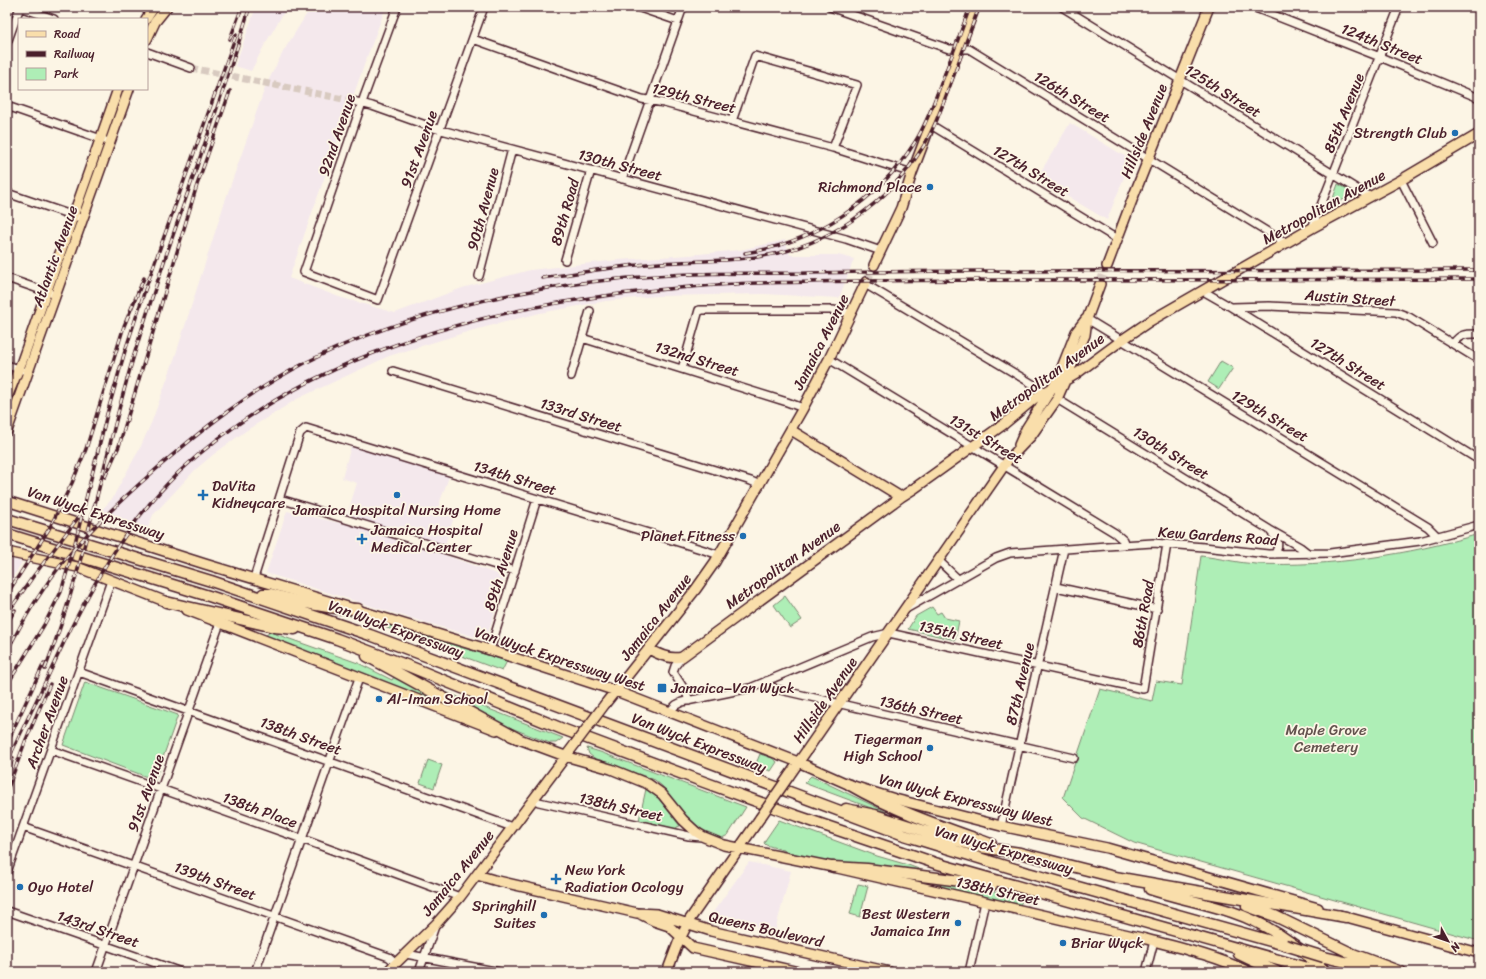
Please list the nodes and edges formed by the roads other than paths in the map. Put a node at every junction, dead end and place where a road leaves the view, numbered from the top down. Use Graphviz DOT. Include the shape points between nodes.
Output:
graph roads {
  1 [pos="20,7"];
  2 [pos="154,7"];
  3 [pos="166,7"];
  4 [pos="397,7"];
  5 [pos="484,7"];
  6 [pos="637,7"];
  7 [pos="683,7"];
  8 [pos="830,7"];
  9 [pos="975,7"];
  10 [pos="1062,7"];
  11 [pos="1209,7"];
  12 [pos="1253,7"];
  13 [pos="1399,7"];
  14 [pos="51,18"];
  15 [pos="147,18"];
  16 [pos="678,21"];
  17 [pos="148,36"];
  18 [pos="473,39"];
  19 [pos="7,42"];
  20 [pos="959,50"];
  21 [pos="148,52"];
  22 [pos="1380,57"];
  23 [pos="192,68"];
  24 [pos="1180,80"];
  25 [pos="118,90"];
  26 [pos="129,90"];
  27 [pos="1479,98"];
  28 [pos="353,101"];
  29 [pos="650,101"];
  30 [pos="362,103"];
  31 [pos="7,106"];
  32 [pos="732,121"];
  33 [pos="931,125"];
  34 [pos="440,129"];
  35 [pos="1479,134"];
  36 [pos="100,139"];
  37 [pos="110,142"];
  38 [pos="833,148"];
  39 [pos="512,149"];
  40 [pos="1148,159"];
  41 [pos="590,170"];
  42 [pos="912,173"];
  43 [pos="1333,174"];
  44 [pos="622,179"];
  45 [pos="1401,180"];
  46 [pos="7,193"];
  47 [pos="1370,197"];
  48 [pos="73,216"];
  49 [pos="83,219"];
  50 [pos="1312,228"];
  51 [pos="1118,239"];
  52 [pos="1286,243"];
  53 [pos="1433,243"];
  54 [pos="881,251"];
  55 [pos="565,260"];
  56 [pos="874,266"];
  57 [pos="1107,266"];
  58 [pos="479,276"];
  59 [pos="7,278"];
  60 [pos="866,283"];
  61 [pos="1100,284"];
  62 [pos="1203,291"];
  63 [pos="46,292"];
  64 [pos="56,295"];
  65 [pos="378,300"];
  66 [pos="1231,307"];
  67 [pos="590,311"];
  68 [pos="851,313"];
  69 [pos="1087,319"];
  70 [pos="1479,334"];
  71 [pos="582,338"];
  72 [pos="1122,340"];
  73 [pos="1453,344"];
  74 [pos="829,359"];
  75 [pos="1479,360"];
  76 [pos="7,365"];
  77 [pos="18,369"];
  78 [pos="682,369"];
  79 [pos="393,371"];
  80 [pos="28,372"];
  81 [pos="571,376"];
  82 [pos="1066,380"];
  83 [pos="1049,390"];
  84 [pos="7,397"];
  85 [pos="1057,399"];
  86 [pos="803,408"];
  87 [pos="1031,420"];
  88 [pos="1004,424"];
  89 [pos="791,430"];
  90 [pos="7,431"];
  91 [pos="972,446"];
  92 [pos="1016,450"];
  93 [pos="1479,460"];
  94 [pos="1004,466"];
  95 [pos="760,485"];
  96 [pos="900,497"];
  97 [pos="280,499"];
  98 [pos="537,499"];
  99 [pos="7,501"];
  100 [pos="7,519"];
  101 [pos="1479,525"];
  102 [pos="1270,530"];
  103 [pos="7,534"];
  104 [pos="1438,537"];
  105 [pos="1167,544"];
  106 [pos="1125,545"];
  107 [pos="1064,549"];
  108 [pos="7,552"];
  109 [pos="1275,554"];
  110 [pos="1309,554"];
  111 [pos="719,555"];
  112 [pos="939,561"];
  113 [pos="515,571"];
  114 [pos="254,578"];
  115 [pos="959,580"];
  116 [pos="111,581"];
  117 [pos="1056,587"];
  118 [pos="291,589"];
  119 [pos="247,593"];
  120 [pos="166,602"];
  121 [pos="358,609"];
  122 [pos="1157,609"];
  123 [pos="905,610"];
  124 [pos="220,624"];
  125 [pos="312,630"];
  126 [pos="889,633"];
  127 [pos="337,639"];
  128 [pos="649,648"];
  129 [pos="490,650"];
  130 [pos="682,657"];
  131 [pos="1038,666"];
  132 [pos="79,672"];
  133 [pos="360,678"];
  134 [pos="766,681"];
  135 [pos="1143,689"];
  136 [pos="616,691"];
  137 [pos="689,701"];
  138 [pos="839,704"];
  139 [pos="189,711"];
  140 [pos="670,711"];
  141 [pos="516,738"];
  142 [pos="1019,745"];
  143 [pos="51,750"];
  144 [pos="565,756"];
  145 [pos="1074,758"];
  146 [pos="330,761"];
  147 [pos="798,762"];
  148 [pos="850,785"];
  149 [pos="161,789"];
  150 [pos="533,799"];
  151 [pos="807,800"];
  152 [pos="1001,826"];
  153 [pos="23,827"];
  154 [pos="512,827"];
  155 [pos="704,837"];
  156 [pos="302,839"];
  157 [pos="738,848"];
  158 [pos="1020,853"];
  159 [pos="134,866"];
  160 [pos="833,867"];
  161 [pos="7,872"];
  162 [pos="477,875"];
  163 [pos="1115,877"];
  164 [pos="1036,892"];
  165 [pos="1202,893"];
  166 [pos="460,897"];
  167 [pos="985,902"];
  168 [pos="7,911"];
  169 [pos="637,913"];
  170 [pos="275,917"];
  171 [pos="1346,917"];
  172 [pos="436,924"];
  173 [pos="687,924"];
  174 [pos="681,937"];
  175 [pos="1206,939"];
  176 [pos="1154,941"];
  177 [pos="106,945"];
  178 [pos="1479,953"];
  179 [pos="406,954"];
  180 [pos="424,957"];
  181 [pos="396,963"];
  182 [pos="481,970"];
  183 [pos="96,972"];
  184 [pos="181,972"];
  185 [pos="256,972"];
  186 [pos="387,972"];
  187 [pos="418,972"];
  188 [pos="500,972"];
  189 [pos="667,972"];
  190 [pos="799,972"];
  191 [pos="890,972"];
  192 [pos="969,972"];
  193 [pos="1146,972"];
  194 [pos="1249,972"];
  195 [pos="1277,972"];
  196 [pos="1322,972"];
  197 [pos="1388,972"];
  198 [pos="1401,972"];
  1 -- 14 [label="street"];
  1 -- 19 [label="street"];
  2 -- 15 [label="main road"];
  3 -- 17 [label="main road"];
  4 -- 30 [label="street, 92nd Avenue"];
  5 -- 18 [label="street, 91st Avenue"];
  6 -- 16 [label="street"];
  7 -- 16 [label="street"];
  8 -- 20 [label="street, 126th Street"];
  9 -- 20 [label="main road"];
  10 -- 24 [label="street, 125th Street"];
  11 -- 24 [label="main road, Hillside Avenue"];
  12 -- 22 [label="street, 124th Street"];
  13 -- 22 [label="street, 85th Avenue"];
  16 -- 29 [label="street"];
  18 -- 29 [label="street, 129th Street"];
  18 -- 34 [label="street, 91st Avenue"];
  20 -- 33 [label="main road"];
  20 -- 40 [label="street, 126th Street" via="969,49"];
  21 -- 23 [label="street"];
  22 -- 27 [label="street, 124th Street"];
  22 -- 43 [label="street, 85th Avenue"];
  24 -- 40 [label="main road, Hillside Avenue"];
  24 -- 43 [label="street, 125th Street"];
  25 -- 36 [label="main road, Atlantic Avenue"];
  26 -- 37 [label="main road, Atlantic Avenue"];
  28 -- 30 [label="street, 130th Street"];
  29 -- 32 [label="street, 129th Street"];
  29 -- 44 [label="street"];
  30 -- 34 [label="street, 130th Street"];
  30 -- 65 [label="street, 92nd Avenue" via="304,272"];
  31 -- 36 [label="street"];
  32 -- 38 [label="street, 129th Street"];
  32 -- 38 [label="street" via="755,56 857,85"];
  33 -- 42 [label="main road"];
  33 -- 51 [label="street, 127th Street"];
  34 -- 39 [label="street, 130th Street"];
  34 -- 65 [label="street, 91st Avenue"];
  35 -- 45 [label="main road, Metropolitan Avenue"];
  36 -- 37 [label="street"];
  36 -- 48 [label="main road, Atlantic Avenue"];
  37 -- 49 [label="main road, Atlantic Avenue"];
  38 -- 42 [label="street, 129th Street"];
  39 -- 41 [label="street, 130th Street"];
  39 -- 58 [label="street, 90th Avenue"];
  40 -- 51 [label="main road, Hillside Avenue"];
  40 -- 52 [label="street, 126th Street"];
  41 -- 44 [label="street, 130th Street"];
  41 -- 55 [label="street, 89th Road"];
  42 -- 54 [label="main road" via="901,208"];
  43 -- 47 [label="street, 125th Street"];
  43 -- 50 [label="street, 85th Avenue"];
  44 -- 54 [label="street, 130th Street" via="846,239"];
  45 -- 47 [label="main road, Metropolitan Avenue"];
  45 -- 53 [label="street"];
  46 -- 48 [label="street"];
  47 -- 50 [label="main road, Metropolitan Avenue"];
  48 -- 49 [label="street"];
  48 -- 63 [label="main road, Atlantic Avenue"];
  49 -- 64 [label="main road, Atlantic Avenue"];
  50 -- 52 [label="main road, Metropolitan Avenue"];
  51 -- 57 [label="main road, Hillside Avenue"];
  52 -- 62 [label="main road, Metropolitan Avenue"];
  54 -- 56 [label="main road"];
  59 -- 63 [label="street"];
  60 -- 68 [label="main road, Jamaica Avenue"];
  60 -- 83 [label="street"];
  61 -- 69 [label="main road, Hillside Avenue"];
  62 -- 66 [label="street, 127th Street"];
  62 -- 72 [label="main road, Metropolitan Avenue"];
  63 -- 64 [label="street"];
  63 -- 77 [label="main road, Atlantic Avenue"];
  64 -- 80 [label="main road, Atlantic Avenue"];
  66 -- 73 [label="street, Austin Street" via="1396,312 1409,317"];
  66 -- 93 [label="street, 127th Street"];
  67 -- 71 [label="street"];
  68 -- 74 [label="main road, Jamaica Avenue"];
  68 -- 78 [label="street" via="833,310 699,310"];
  69 -- 72 [label="street, 129th Street"];
  69 -- 82 [label="main road, Hillside Avenue" via="1084,335"];
  69 -- 83 [label="main road, Hillside Avenue" via="1076,332 1059,376"];
  70 -- 73 [label="street" via="1464,334"];
  71 -- 78 [label="street, 132nd Street"];
  71 -- 81 [label="street"];
  72 -- 82 [label="main road, Metropolitan Avenue"];
  72 -- 104 [label="street, 129th Street" via="1428,527"];
  73 -- 75 [label="street"];
  74 -- 86 [label="main road, Jamaica Avenue"];
  74 -- 91 [label="street, 131st Street"];
  76 -- 77 [label="street"];
  77 -- 80 [label="street"];
  77 -- 84 [label="main road, Atlantic Avenue"];
  78 -- 86 [label="street, 132nd Street"];
  79 -- 95 [label="street, 133rd Street"];
  80 -- 90 [label="main road, Atlantic Avenue"];
  82 -- 83 [label="main road, Metropolitan Avenue"];
  82 -- 85 [label="main road, Hillside Avenue"];
  83 -- 87 [label="main road, Hillside Avenue"];
  83 -- 88 [label="main road, Metropolitan Avenue" via="1030,401"];
  85 -- 92 [label="main road, Hillside Avenue" via="1031,436"];
  85 -- 102 [label="street, 130th Street"];
  86 -- 89 [label="main road, Jamaica Avenue"];
  87 -- 88 [label="main road" via="1022,414"];
  87 -- 92 [label="main road, Hillside Avenue"];
  88 -- 91 [label="main road, Metropolitan Avenue"];
  89 -- 95 [label="main road, Jamaica Avenue"];
  89 -- 96 [label="main road"];
  91 -- 94 [label="street, 131st Street"];
  91 -- 96 [label="main road, Metropolitan Avenue"];
  92 -- 94 [label="main road, Hillside Avenue"];
  94 -- 106 [label="street, 131st Street" via="1115,533"];
  94 -- 112 [label="main road, Hillside Avenue"];
  95 -- 111 [label="main road, Jamaica Avenue"];
  96 -- 130 [label="main road, Metropolitan Avenue"];
  97 -- 98 [label="street, 134th Street" via="300,433 308,428"];
  97 -- 113 [label="street"];
  97 -- 114 [label="street"];
  98 -- 111 [label="street, 134th Street"];
  98 -- 113 [label="street, 89th Avenue"];
  99 -- 114 [label="main road, Van Wyck Expressway"];
  100 -- 119 [label="highway, Van Wyck Expressway"];
  101 -- 104 [label="street, Kew Gardens Road"];
  102 -- 109 [label="street" via="1278,541"];
  102 -- 110 [label="street, 130th Street"];
  103 -- 125 [label="highway, Van Wyck Expressway"];
  104 -- 110 [label="street, Kew Gardens Road" via="1350,551"];
  105 -- 106 [label="street, Kew Gardens Road"];
  105 -- 109 [label="street, Kew Gardens Road"];
  105 -- 122 [label="street, 86th Road"];
  106 -- 107 [label="street, Kew Gardens Road"];
  107 -- 115 [label="street, Kew Gardens Road" via="1005,554"];
  107 -- 117 [label="street, 87th Avenue"];
  108 -- 116 [label="main road" via="77,567"];
  109 -- 110 [label="street, Kew Gardens Road"];
  111 -- 128 [label="main road, Jamaica Avenue" via="696,589"];
  112 -- 115 [label="street"];
  112 -- 123 [label="main road, Hillside Avenue"];
  113 -- 129 [label="street, 89th Avenue"];
  114 -- 118 [label="main road, Van Wyck Expressway"];
  115 -- 123 [label="street, Kew Gardens Road"];
  116 -- 120 [label="main road"];
  116 -- 132 [label="street, Archer Avenue"];
  117 -- 122 [label="street"];
  117 -- 131 [label="street, 87th Avenue"];
  118 -- 121 [label="main road, Van Wyck Expressway West"];
  119 -- 121 [label="highway" via="271,594 317,606"];
  119 -- 151 [label="highway, Van Wyck Expressway" via="425,655"];
  120 -- 124 [label="main road"];
  120 -- 125 [label="highway" via="274,627"];
  121 -- 129 [label="main road, Van Wyck Expressway West"];
  122 -- 135 [label="street, 86th Road"];
  123 -- 126 [label="main road, Hillside Avenue"];
  124 -- 133 [label="main road"];
  124 -- 139 [label="street, 91st Avenue"];
  125 -- 127 [label="highway, Van Wyck Expressway"];
  126 -- 131 [label="street, 135th Street"];
  126 -- 134 [label="street" via="872,637"];
  126 -- 138 [label="main road, Hillside Avenue"];
  127 -- 141 [label="highway"];
  127 -- 164 [label="highway, Van Wyck Expressway" via="405,664 564,730 797,816 934,863"];
  128 -- 130 [label="main road" via="670,658"];
  128 -- 136 [label="main road, Jamaica Avenue"];
  129 -- 136 [label="main road, Van Wyck Expressway West"];
  130 -- 137 [label="street" via="673,672"];
  131 -- 135 [label="street, 135th Street"];
  131 -- 142 [label="street, 87th Avenue"];
  132 -- 139 [label="street, 138th Street"];
  132 -- 143 [label="street, Archer Avenue"];
  133 -- 141 [label="main road"];
  133 -- 146 [label="street"];
  134 -- 137 [label="street" via="744,690"];
  134 -- 138 [label="street, 136th Street" via="776,689"];
  136 -- 140 [label="main road, Van Wyck Expressway West"];
  136 -- 144 [label="main road, Jamaica Avenue, bridge"];
  137 -- 140 [label="street" via="676,705"];
  138 -- 142 [label="street, 136th Street"];
  138 -- 147 [label="main road, Hillside Avenue"];
  139 -- 146 [label="street, 138th Street"];
  139 -- 149 [label="street, 91st Avenue"];
  140 -- 147 [label="main road, Van Wyck Expressway West"];
  141 -- 144 [label="main road"];
  142 -- 145 [label="street, 136th Street"];
  142 -- 152 [label="street, 87th Avenue"];
  143 -- 149 [label="street, 138th Place"];
  143 -- 153 [label="street, Archer Avenue"];
  144 -- 150 [label="main road, Jamaica Avenue"];
  144 -- 155 [label="main road" via="648,784 662,794 691,828"];
  146 -- 154 [label="street, 138th Street"];
  146 -- 156 [label="street"];
  147 -- 148 [label="main road, Van Wyck Expressway West"];
  147 -- 157 [label="main road, Hillside Avenue, bridge"];
  148 -- 152 [label="main road, Van Wyck Expressway West" via="895,800"];
  148 -- 158 [label="highway" via="909,814"];
  149 -- 156 [label="street, 138th Place"];
  149 -- 159 [label="street, 91st Avenue"];
  150 -- 154 [label="main road, Jamaica Avenue"];
  150 -- 155 [label="street, 138th Street" via="689,836"];
  151 -- 158 [label="highway" via="875,816 980,847"];
  151 -- 197 [label="highway, Van Wyck Expressway, bridge" via="935,846 1324,957"];
  152 -- 171 [label="main road, Van Wyck Expressway West" via="1107,848"];
  153 -- 159 [label="street, 139th Street"];
  153 -- 161 [label="street, Archer Avenue"];
  154 -- 162 [label="main road, Jamaica Avenue"];
  155 -- 157 [label="main road"];
  156 -- 166 [label="street, 138th Place"];
  156 -- 170 [label="street"];
  157 -- 160 [label="main road, 138th Street"];
  157 -- 173 [label="main road, Hillside Avenue"];
  158 -- 163 [label="highway"];
  159 -- 170 [label="street, 139th Street"];
  159 -- 177 [label="street, 91st Avenue"];
  160 -- 164 [label="highway" via="946,878"];
  160 -- 167 [label="main road, 138th Street"];
  162 -- 166 [label="main road, Jamaica Avenue"];
  162 -- 169 [label="main road, Queens Boulevard"];
  163 -- 165 [label="highway"];
  163 -- 196 [label="highway" via="1250,919 1280,935"];
  164 -- 175 [label="highway, Van Wyck Expressway"];
  165 -- 171 [label="highway"];
  165 -- 198 [label="highway" via="1269,913 1348,952"];
  166 -- 172 [label="main road, Jamaica Avenue"];
  167 -- 176 [label="main road, 138th Street"];
  167 -- 192 [label="street"];
  168 -- 177 [label="street, 143rd Street"];
  169 -- 173 [label="main road, Queens Boulevard" via="657,914"];
  169 -- 174 [label="main road, Queens Boulevard" via="669,926"];
  170 -- 181 [label="street, 139th Street" via="389,957"];
  170 -- 185 [label="street"];
  171 -- 178 [label="main road"];
  172 -- 179 [label="main road, Jamaica Avenue"];
  172 -- 180 [label="street"];
  173 -- 174 [label="main road, Hillside Avenue"];
  173 -- 191 [label="main road, Queens Boulevard"];
  174 -- 189 [label="main road, Hillside Avenue"];
  174 -- 190 [label="main road, Queens Boulevard" via="693,948"];
  175 -- 195 [label="highway"];
  175 -- 196 [label="highway, Van Wyck Expressway"];
  176 -- 193 [label="street"];
  176 -- 194 [label="main road, 138th Street" via="1195,951"];
  177 -- 183 [label="street, 91st Avenue"];
  177 -- 184 [label="street, 143rd Street"];
  179 -- 180 [label="street"];
  179 -- 181 [label="main road, Jamaica Avenue"];
  180 -- 182 [label="street"];
  180 -- 187 [label="street"];
  181 -- 186 [label="main road, Jamaica Avenue"];
  182 -- 188 [label="street"];
}
